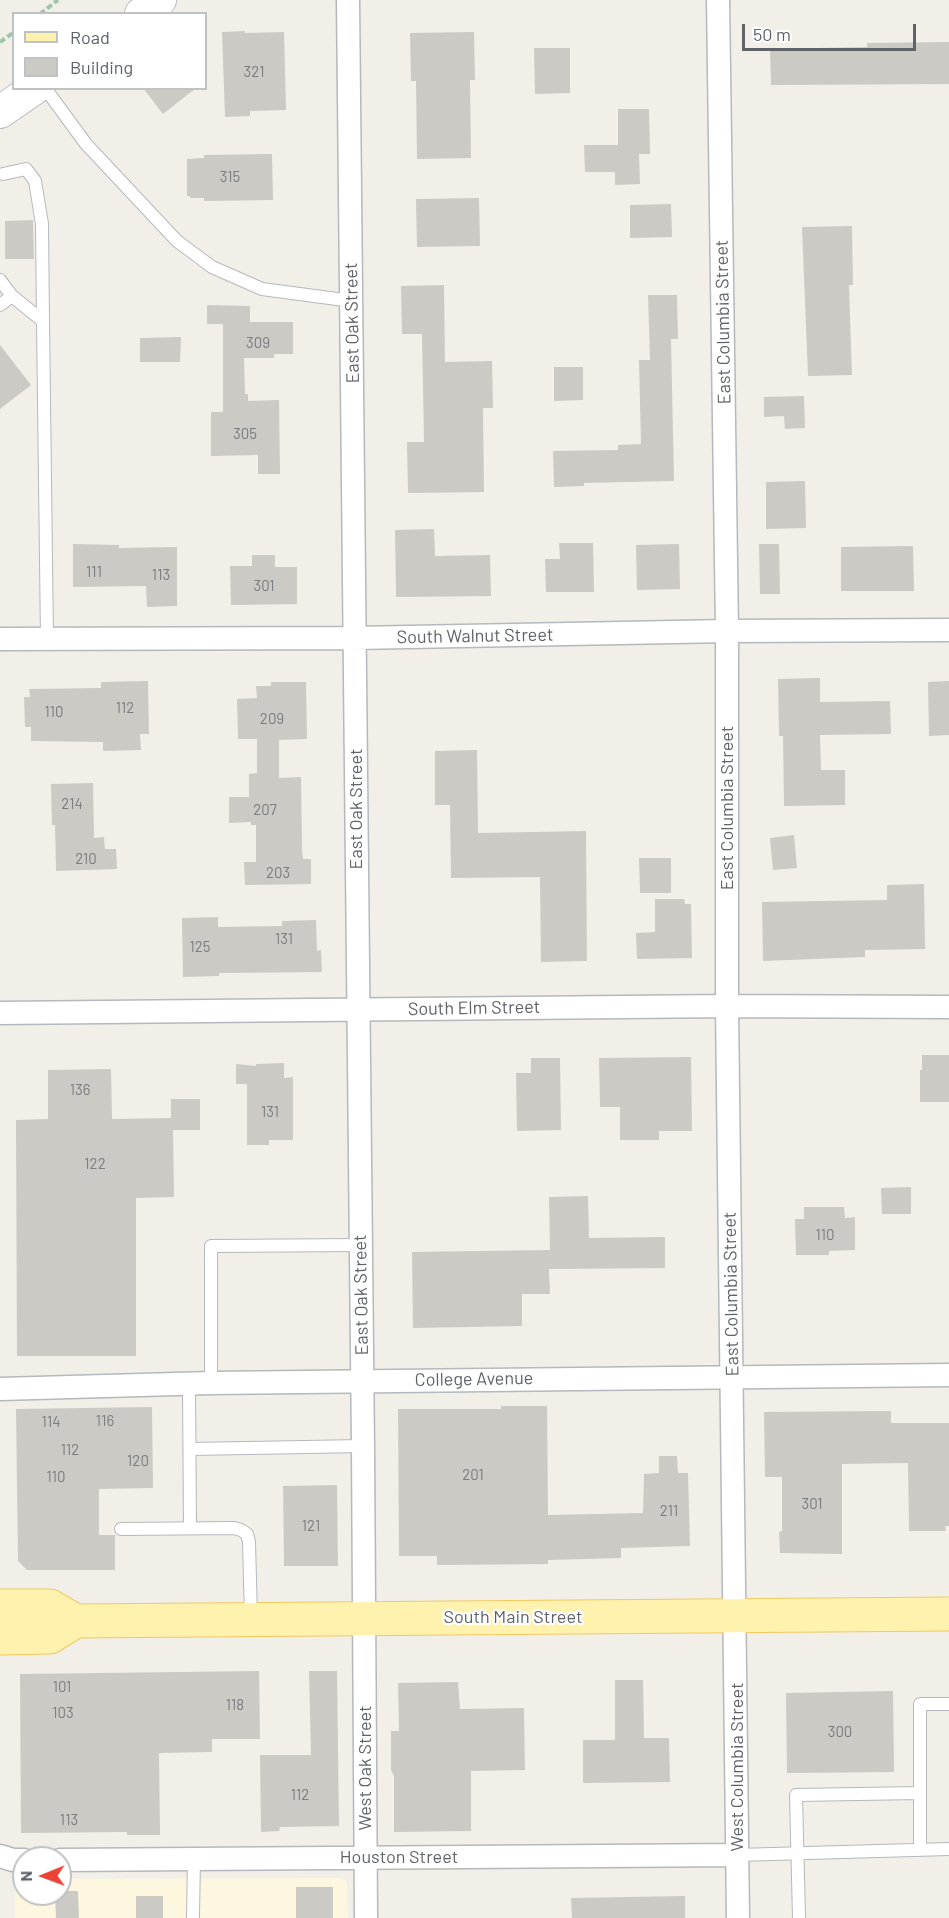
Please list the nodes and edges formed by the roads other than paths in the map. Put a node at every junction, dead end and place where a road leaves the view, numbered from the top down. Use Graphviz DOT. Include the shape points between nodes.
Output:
graph roads {
  1 [pos="160,0"];
  2 [pos="348,0"];
  3 [pos="718,0"];
  4 [pos="144,12"];
  5 [pos="32,90"];
  6 [pos="46,90"];
  7 [pos="0,112"];
  8 [pos="1,174"];
  9 [pos="0,280"];
  10 [pos="12,296"];
  11 [pos="352,301"];
  12 [pos="0,305"];
  13 [pos="43,321"];
  14 [pos="949,630"];
  15 [pos="727,631"];
  16 [pos="355,638"];
  17 [pos="0,639"];
  18 [pos="47,639"];
  19 [pos="727,1006"];
  20 [pos="949,1007"];
  21 [pos="358,1009"];
  22 [pos="0,1013"];
  23 [pos="360,1245"];
  24 [pos="949,1374"];
  25 [pos="733,1376"];
  26 [pos="363,1380"];
  27 [pos="200,1383"];
  28 [pos="0,1389"];
  29 [pos="363,1446"];
  30 [pos="190,1449"];
  31 [pos="190,1528"];
  32 [pos="121,1529"];
  33 [pos="0,1606"];
  34 [pos="949,1614"];
  35 [pos="735,1616"];
  36 [pos="364,1617"];
  37 [pos="251,1619"];
  38 [pos="76,1621"];
  39 [pos="0,1638"];
  40 [pos="949,1704"];
  41 [pos="920,1793"];
  42 [pos="949,1849"];
  43 [pos="920,1850"];
  44 [pos="798,1854"];
  45 [pos="737,1855"];
  46 [pos="194,1857"];
  47 [pos="366,1857"];
  48 [pos="72,1860"];
  49 [pos="193,1918"];
  50 [pos="366,1918"];
  51 [pos="738,1918"];
  52 [pos="799,1918"];
  1 -- 4 [label="street"];
  2 -- 11 [label="street, East Oak Street"];
  3 -- 15 [label="street, East Columbia Street"];
  5 -- 7 [label="street"];
  6 -- 11 [label="lane" via="86,144 169,233 212,267 262,289"];
  8 -- 13 [label="lane" via="26,169 35,181 42,224"];
  9 -- 10 [label="lane"];
  10 -- 12 [label="lane"];
  10 -- 13 [label="lane"];
  11 -- 16 [label="street, East Oak Street"];
  13 -- 18 [label="lane"];
  14 -- 15 [label="street, South Walnut Street"];
  15 -- 16 [label="street, South Walnut Street"];
  15 -- 19 [label="street, East Columbia Street"];
  16 -- 18 [label="street, South Walnut Street"];
  16 -- 21 [label="street, East Oak Street"];
  17 -- 18 [label="street, South Walnut Street"];
  19 -- 20 [label="street, South Elm Street"];
  19 -- 21 [label="street, South Elm Street"];
  19 -- 25 [label="street, East Columbia Street"];
  21 -- 22 [label="street, South Elm Street"];
  21 -- 23 [label="street, East Oak Street"];
  23 -- 26 [label="street, East Oak Street"];
  23 -- 27 [label="lane" via="211,1246"];
  24 -- 25 [label="street, College Avenue"];
  25 -- 26 [label="street, College Avenue"];
  25 -- 35 [label="street, East Columbia Street"];
  26 -- 27 [label="street, College Avenue"];
  26 -- 29 [label="street, East Oak Street"];
  27 -- 28 [label="street, College Avenue"];
  27 -- 30 [label="lane"];
  29 -- 30 [label="lane"];
  29 -- 36 [label="street, East Oak Street"];
  30 -- 31 [label="lane"];
  31 -- 32 [label="lane"];
  31 -- 37 [label="lane" via="234,1528 247,1534"];
  33 -- 38 [label="main road" via="50,1606"];
  34 -- 35 [label="main road, South Main Street"];
  35 -- 36 [label="main road, South Main Street"];
  35 -- 45 [label="street, West Columbia Street"];
  36 -- 37 [label="main road, South Main Street"];
  36 -- 47 [label="street, West Oak Street"];
  37 -- 38 [label="main road, South Main Street"];
  38 -- 39 [label="main road" via="50,1637"];
  40 -- 41 [label="lane" via="920,1704"];
  41 -- 43 [label="lane"];
  41 -- 44 [label="lane" via="796,1795"];
  42 -- 43 [label="lane"];
  43 -- 44 [label="lane"];
  44 -- 45 [label="lane"];
  44 -- 52 [label="lane"];
  45 -- 47 [label="street, Houston Street"];
  45 -- 51 [label="street, West Columbia Street"];
  46 -- 47 [label="street, Houston Street"];
  46 -- 48 [label="street, Houston Street"];
  46 -- 49 [label="lane"];
  47 -- 50 [label="street, West Oak Street"];
}
